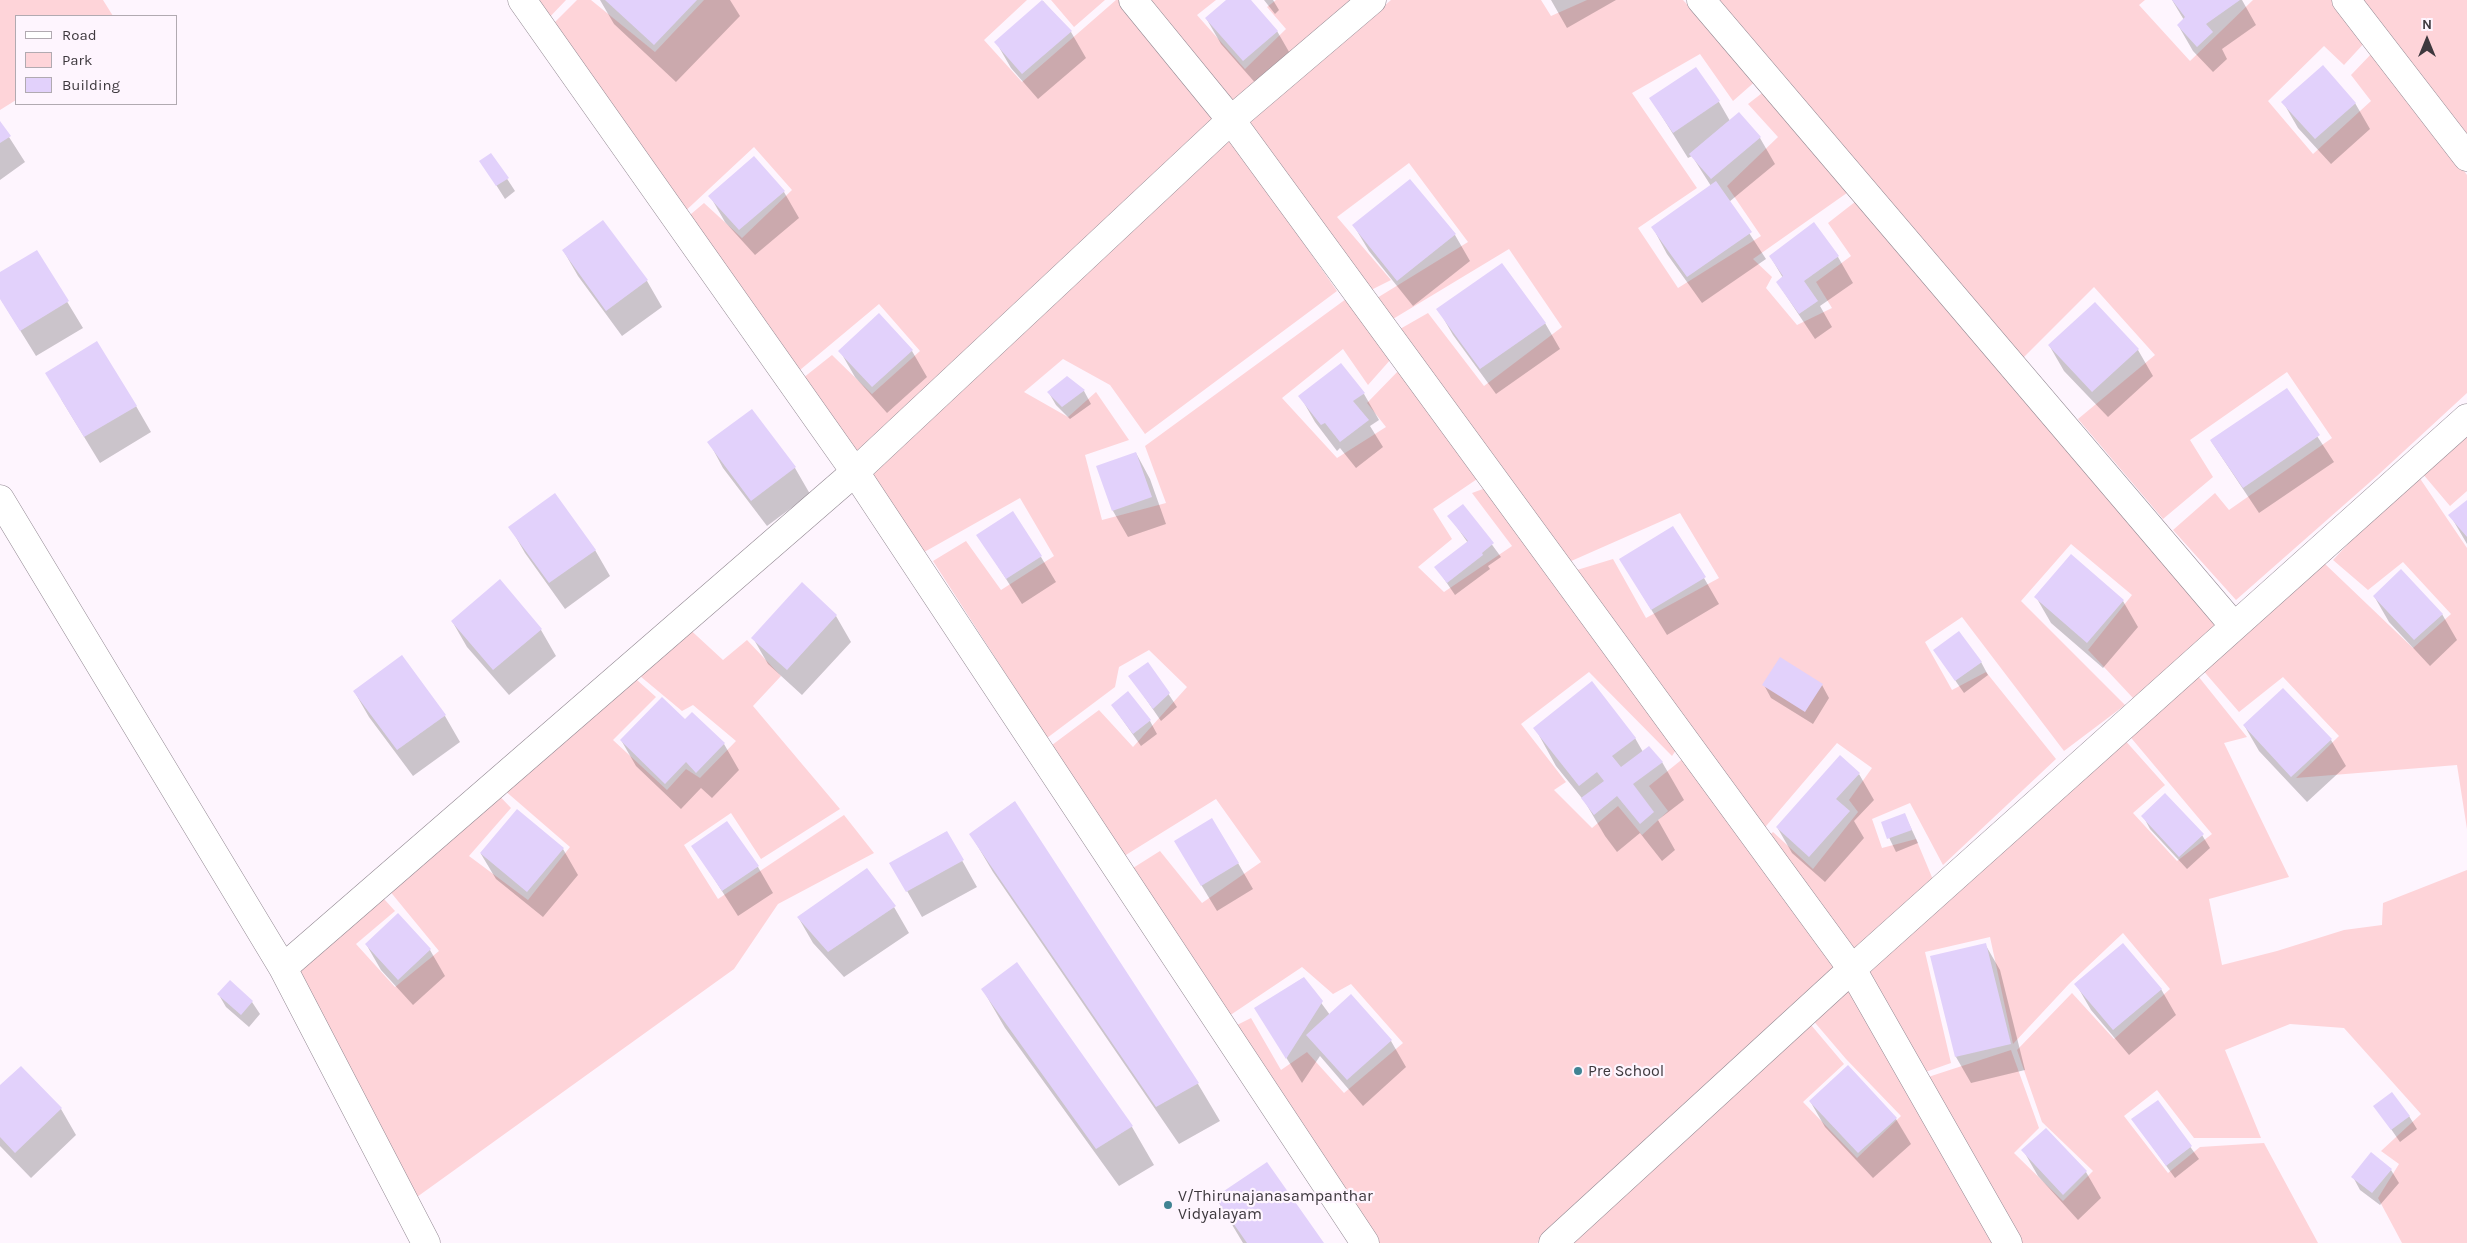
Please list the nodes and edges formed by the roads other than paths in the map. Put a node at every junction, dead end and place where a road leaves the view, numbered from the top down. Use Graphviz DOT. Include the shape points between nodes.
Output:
graph roads {
  1 [pos="522,0"];
  2 [pos="1133,0"];
  3 [pos="1372,0"];
  4 [pos="1701,0"];
  5 [pos="2346,0"];
  6 [pos="1232,120"];
  7 [pos="2467,157"];
  8 [pos="2467,418"];
  9 [pos="855,472"];
  10 [pos="0,499"];
  11 [pos="2234,626"];
  12 [pos="283,968"];
  13 [pos="1852,969"];
  14 [pos="426,1243"];
  15 [pos="1364,1243"];
  16 [pos="1553,1243"];
  17 [pos="2008,1243"];
  1 -- 9 [label="street"];
  2 -- 6 [label="street"];
  3 -- 6 [label="street"];
  4 -- 11 [label="street"];
  5 -- 7 [label="street"];
  6 -- 9 [label="street"];
  6 -- 13 [label="street"];
  8 -- 11 [label="street"];
  9 -- 12 [label="street"];
  9 -- 15 [label="street"];
  10 -- 12 [label="street"];
  11 -- 13 [label="street"];
  12 -- 14 [label="street"];
  13 -- 16 [label="street"];
  13 -- 17 [label="street"];
}
